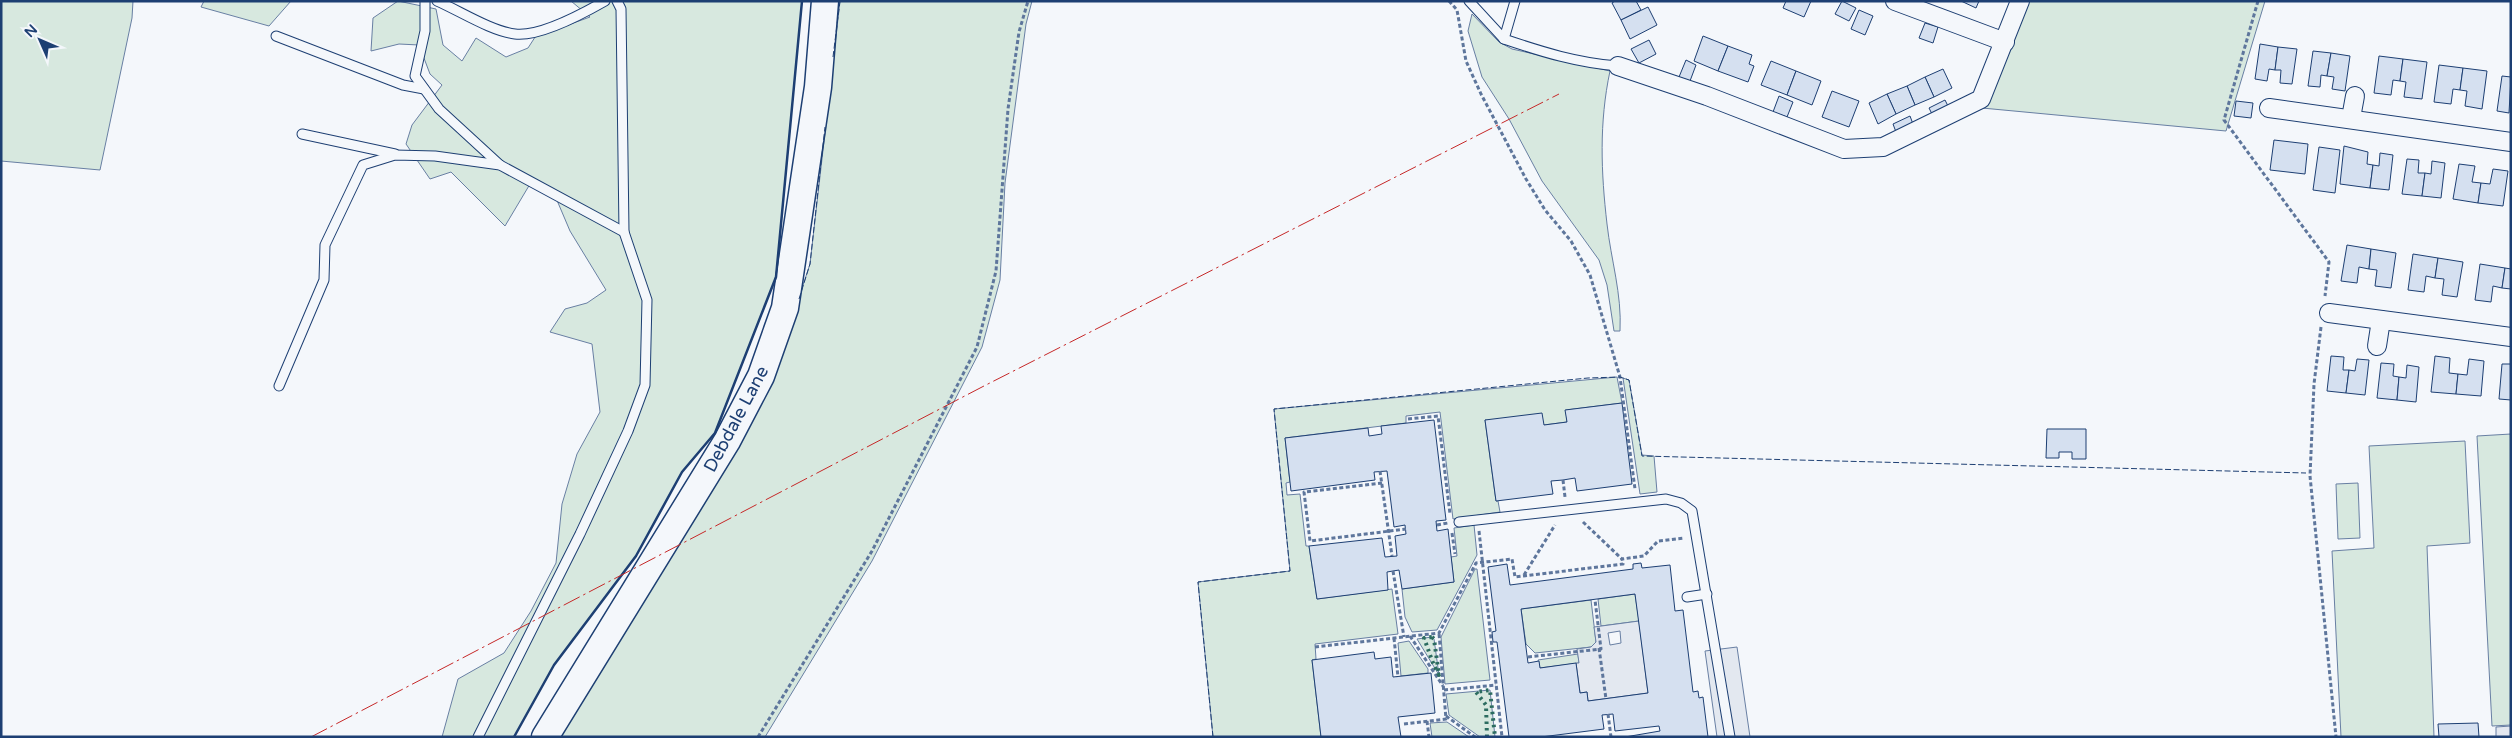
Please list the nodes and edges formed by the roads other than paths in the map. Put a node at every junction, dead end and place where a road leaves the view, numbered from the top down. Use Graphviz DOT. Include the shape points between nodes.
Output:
graph roads {
  1 [pos="425,1"];
  2 [pos="437,1"];
  3 [pos="605,1"];
  4 [pos="617,1"];
  5 [pos="825,1"];
  6 [pos="1469,1"];
  7 [pos="1515,1"];
  8 [pos="1895,1"];
  9 [pos="2020,1"];
  10 [pos="276,36"];
  11 [pos="1504,39"];
  12 [pos="2005,42"];
  13 [pos="1618,66"];
  14 [pos="424,88"];
  15 [pos="2355,96"];
  16 [pos="2269,108"];
  17 [pos="2351,118"];
  18 [pos="302,134"];
  19 [pos="2511,142"];
  20 [pos="395,154"];
  21 [pos="500,164"];
  22 [pos="624,232"];
  23 [pos="2325,312"];
  24 [pos="2381,320"];
  25 [pos="2511,337"];
  26 [pos="2377,346"];
  27 [pos="279,386"];
  28 [pos="1458,522"];
  29 [pos="1708,594"];
  30 [pos="1687,597"];
  31 [pos="478,737"];
  32 [pos="545,737"];
  33 [pos="1730,737"];
  1 -- 14 [label="lane" via="425,31 415,76"];
  2 -- 3 [label="lane" via="503,30 521,34 574,17"];
  4 -- 22 [label="lane" via="621,9"];
  5 -- 32 [label="main road, Debdale Lane" via="818,87 785,308 761,376 727,441"];
  6 -- 11 [label="lane"];
  7 -- 11 [label="lane"];
  8 -- 12 [label="street"];
  9 -- 12 [label="street"];
  10 -- 14 [label="lane" via="403,85"];
  11 -- 13 [label="lane" via="1588,64"];
  12 -- 13 [label="street" via="1981,99 1896,142 1871,148 1844,149"];
  14 -- 21 [label="lane" via="439,109"];
  15 -- 17 [label="street"];
  16 -- 17 [label="street"];
  17 -- 19 [label="street"];
  18 -- 20 [label="lane"];
  20 -- 21 [label="lane"];
  20 -- 27 [label="lane" via="363,165 325,244 324,280"];
  21 -- 22 [label="lane"];
  22 -- 31 [label="lane" via="647,300 645,386 628,431 580,534"];
  23 -- 24 [label="street"];
  24 -- 25 [label="street"];
  24 -- 26 [label="street"];
  28 -- 29 [label="lane" via="1666,499 1681,503 1692,510"];
  29 -- 30 [label="lane"];
  29 -- 33 [label="lane"];
}
